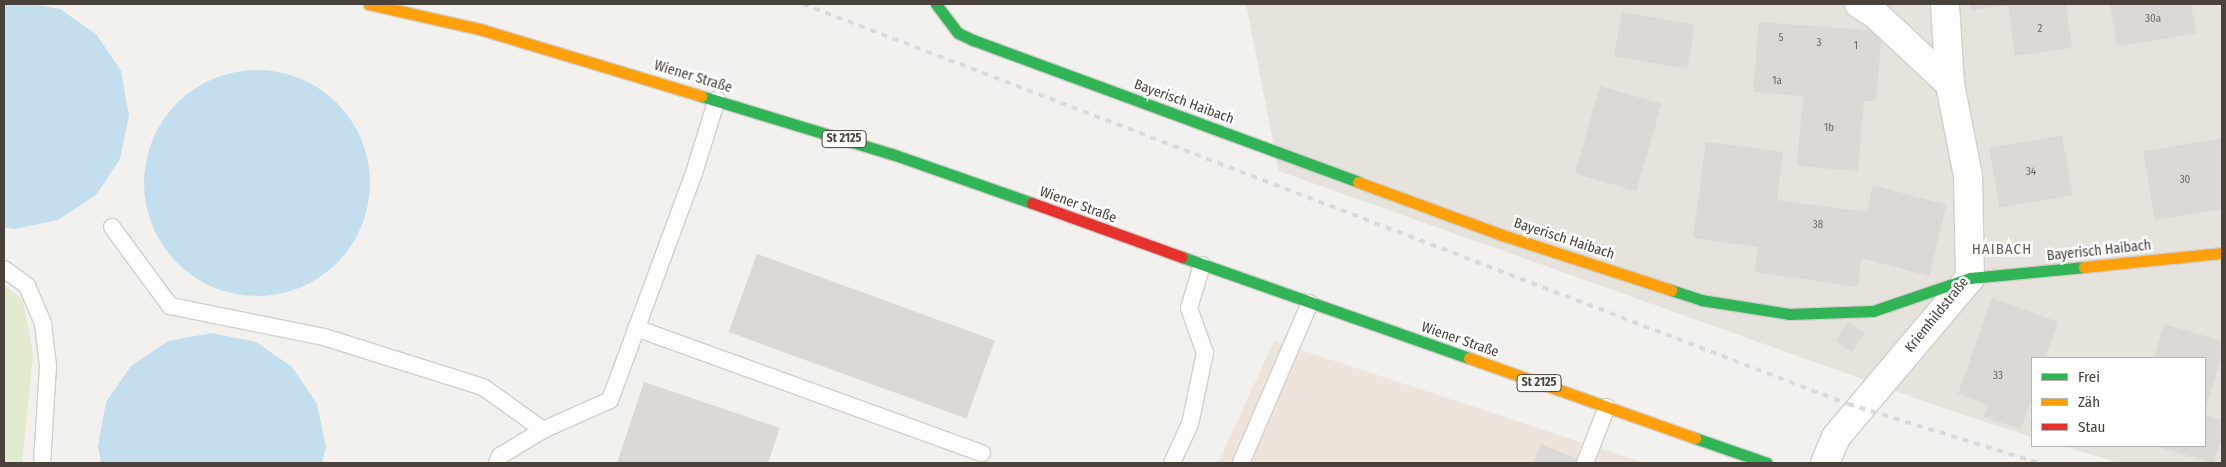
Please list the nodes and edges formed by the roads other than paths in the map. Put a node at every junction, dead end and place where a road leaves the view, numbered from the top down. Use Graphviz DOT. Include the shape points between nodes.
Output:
graph roads {
  1 [pos="369,4"];
  2 [pos="936,4"];
  3 [pos="1859,4"];
  4 [pos="1945,4"];
  5 [pos="1950,84"];
  6 [pos="717,100"];
  7 [pos="112,228"];
  8 [pos="2222,253"];
  9 [pos="1202,265"];
  10 [pos="4,269"];
  11 [pos="1970,278"];
  12 [pos="1310,303"];
  13 [pos="636,328"];
  14 [pos="1607,407"];
  15 [pos="543,430"];
  16 [pos="982,453"];
  17 [pos="42,463"];
  18 [pos="497,463"];
  19 [pos="1172,463"];
  20 [pos="1241,463"];
  21 [pos="1585,463"];
  22 [pos="1767,463"];
  23 [pos="1825,463"];
  1 -- 6 [label="main road, Wiener Straße / St 2125" via="483,30"];
  2 -- 11 [label="main road, Bayerisch Haibach" via="958,33 972,40 1502,235 1701,300 1789,314 1873,311"];
  3 -- 5 [label="street" via="1875,14"];
  4 -- 5 [label="street, Kriemhildstraße"];
  5 -- 11 [label="street, Kriemhildstraße" via="1968,176"];
  6 -- 9 [label="main road, Wiener Straße / St 2125" via="892,154"];
  6 -- 13 [label="lane" via="694,173"];
  7 -- 15 [label="lane" via="170,306 324,337 483,387"];
  8 -- 11 [label="main road, Bayerisch Haibach"];
  9 -- 12 [label="main road, Wiener Straße / St 2125"];
  9 -- 19 [label="lane" via="1189,308 1205,352 1190,424"];
  10 -- 17 [label="lane" via="27,286 43,323 48,366"];
  11 -- 23 [label="street, Kriemhildstraße" via="1836,437"];
  12 -- 14 [label="main road, Wiener Straße / St 2125"];
  12 -- 20 [label="lane"];
  13 -- 15 [label="lane" via="610,400"];
  13 -- 16 [label="lane"];
  14 -- 21 [label="lane"];
  14 -- 22 [label="main road, Wiener Straße / St 2125"];
  15 -- 18 [label="lane" via="500,456"];
}
